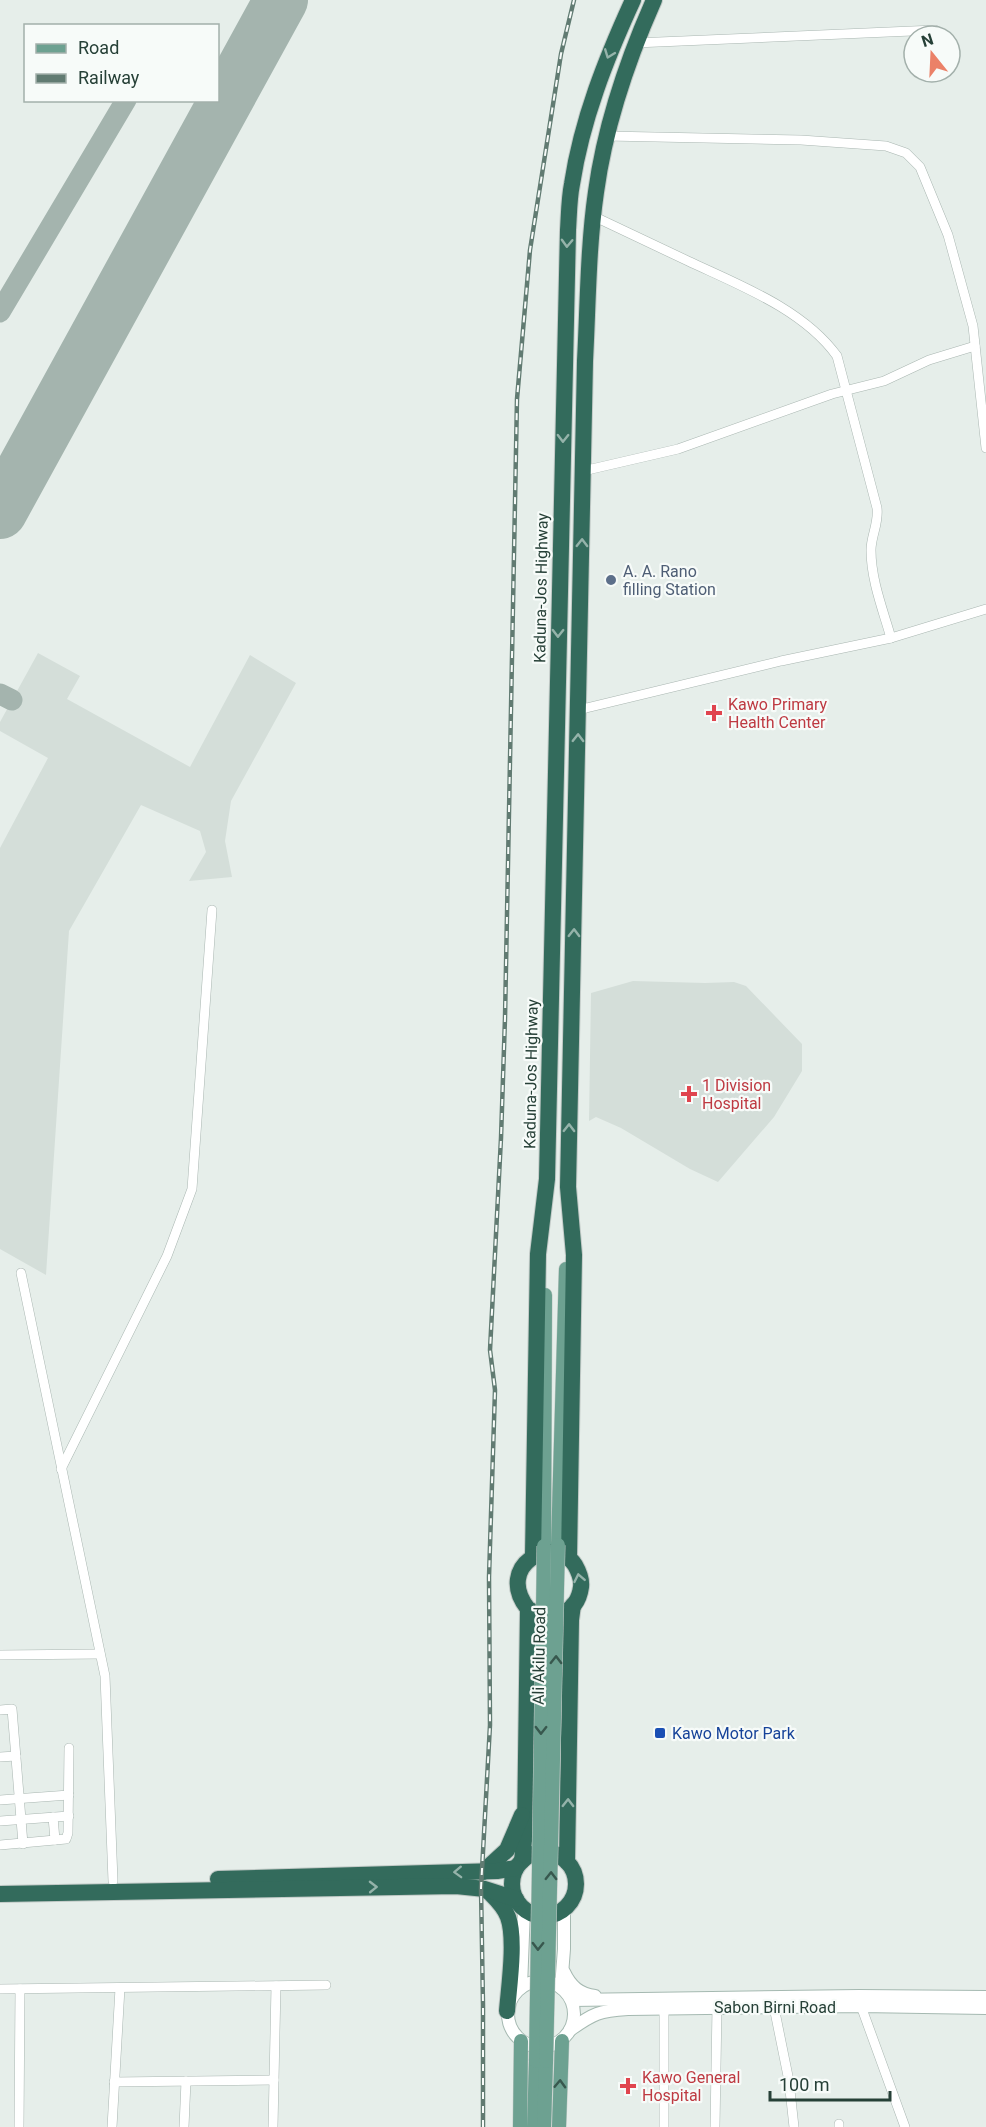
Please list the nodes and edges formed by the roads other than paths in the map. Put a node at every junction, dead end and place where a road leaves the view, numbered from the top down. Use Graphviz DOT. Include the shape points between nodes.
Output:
graph roads {
  1 [pos="633,0"];
  2 [pos="654,0"];
  3 [pos="902,31"];
  4 [pos="635,43"];
  5 [pos="607,136"];
  6 [pos="593,216"];
  7 [pos="975,346"];
  8 [pos="847,390"];
  9 [pos="986,448"];
  10 [pos="583,471"];
  11 [pos="986,609"];
  12 [pos="891,638"];
  13 [pos="578,710"];
  14 [pos="212,910"];
  15 [pos="546,1183"];
  16 [pos="568,1183"];
  17 [pos="21,1273"];
  18 [pos="61,1469"];
  19 [pos="539,1551"];
  20 [pos="564,1552"];
  21 [pos="573,1605"];
  22 [pos="528,1609"];
  23 [pos="100,1654"];
  24 [pos="0,1655"];
  25 [pos="0,1710"];
  26 [pos="69,1749"];
  27 [pos="16,1756"];
  28 [pos="0,1757"];
  29 [pos="69,1795"];
  30 [pos="19,1798"];
  31 [pos="0,1800"];
  32 [pos="526,1806"];
  33 [pos="69,1816"];
  34 [pos="53,1817"];
  35 [pos="21,1819"];
  36 [pos="0,1821"];
  37 [pos="55,1840"];
  38 [pos="23,1844"];
  39 [pos="0,1845"];
  40 [pos="567,1862"];
  41 [pos="519,1864"];
  42 [pos="484,1880"];
  43 [pos="113,1881"];
  44 [pos="0,1884"];
  45 [pos="0,1893"];
  46 [pos="520,1904"];
  47 [pos="564,1909"];
  48 [pos="562,1970"];
  49 [pos="326,1985"];
  50 [pos="276,1986"];
  51 [pos="561,1987"];
  52 [pos="120,1988"];
  53 [pos="520,1988"];
  54 [pos="0,1989"];
  55 [pos="20,1989"];
  56 [pos="986,1997"];
  57 [pos="572,2000"];
  58 [pos="614,2000"];
  59 [pos="861,2006"];
  60 [pos="664,2007"];
  61 [pos="717,2007"];
  62 [pos="774,2007"];
  63 [pos="986,2008"];
  64 [pos="507,2011"];
  65 [pos="566,2035"];
  66 [pos="521,2042"];
  67 [pos="541,2061"];
  68 [pos="274,2080"];
  69 [pos="186,2081"];
  70 [pos="114,2082"];
  71 [pos="19,2127"];
  72 [pos="112,2127"];
  73 [pos="184,2127"];
  74 [pos="273,2127"];
  75 [pos="520,2127"];
  76 [pos="534,2127"];
  77 [pos="544,2127"];
  78 [pos="559,2127"];
  79 [pos="664,2127"];
  80 [pos="715,2127"];
  81 [pos="794,2127"];
  82 [pos="904,2127"];
  1 -- 15 [label="highway, Kaduna-Jos Highway, one-way" via="592,98 571,185"];
  2 -- 4 [label="highway"];
  3 -- 4 [label="street"];
  4 -- 5 [label="highway"];
  5 -- 6 [label="highway"];
  5 -- 7 [label="street" via="801,140 886,146 906,153 920,166 948,235"];
  6 -- 8 [label="street" via="743,286 812,328 837,356"];
  6 -- 10 [label="highway"];
  7 -- 8 [label="street" via="928,360 884,381"];
  7 -- 9 [label="street"];
  8 -- 10 [label="street" via="678,449"];
  8 -- 12 [label="street" via="878,516 871,551 874,578"];
  13 -- 10 [label="highway, one-way"];
  11 -- 12 [label="street"];
  12 -- 13 [label="street"];
  16 -- 13 [label="highway, one-way"];
  14 -- 18 [label="street" via="192,1189 167,1256"];
  15 -- 16 [label="highway"];
  15 -- 19 [label="highway, Kaduna-Jos Highway" via="538,1254"];
  16 -- 20 [label="highway" via="574,1255"];
  17 -- 18 [label="street"];
  18 -- 23 [label="street"];
  19 -- 20 [label="highway"];
  19 -- 22 [label="highway" via="518,1575 520,1599"];
  19 -- 67 [label="main road, Ali Akilu Road, one-way, bridge"];
  21 -- 20 [label="highway, one-way" via="581,1583 579,1572"];
  67 -- 20 [label="main road, Ali Akilu Road, one-way, bridge"];
  21 -- 22 [label="highway" via="551,1616"];
  40 -- 21 [label="highway, one-way"];
  22 -- 32 [label="highway"];
  23 -- 24 [label="street"];
  23 -- 43 [label="street" via="105,1676"];
  25 -- 27 [label="street" via="12,1709"];
  26 -- 29 [label="street"];
  27 -- 28 [label="street"];
  27 -- 30 [label="street"];
  29 -- 30 [label="street"];
  29 -- 33 [label="street"];
  30 -- 31 [label="street"];
  30 -- 35 [label="street"];
  32 -- 41 [label="highway"];
  32 -- 42 [label="highway" via="507,1850"];
  33 -- 34 [label="street"];
  33 -- 37 [label="street" via="68,1836"];
  34 -- 35 [label="street"];
  34 -- 37 [label="street"];
  35 -- 36 [label="street"];
  35 -- 38 [label="street"];
  37 -- 38 [label="street"];
  38 -- 39 [label="street"];
  40 -- 41 [label="highway" via="545,1852 533,1854"];
  40 -- 47 [label="highway" via="576,1886 573,1899"];
  41 -- 42 [label="highway"];
  41 -- 46 [label="highway" via="512,1889"];
  42 -- 43 [label="highway, one-way"];
  45 -- 42 [label="highway, one-way" via="456,1886"];
  42 -- 46 [label="highway"];
  42 -- 64 [label="highway" via="508,1917 511,1943"];
  43 -- 44 [label="highway"];
  46 -- 47 [label="highway" via="543,1916"];
  46 -- 53 [label="street"];
  47 -- 48 [label="street"];
  48 -- 51 [label="street"];
  48 -- 58 [label="street" via="570,1984 585,1995"];
  49 -- 50 [label="street"];
  50 -- 52 [label="street"];
  50 -- 68 [label="street"];
  51 -- 53 [label="street" via="548,1981 533,1981"];
  51 -- 57 [label="street"];
  52 -- 55 [label="street"];
  52 -- 70 [label="street"];
  53 -- 64 [label="street"];
  54 -- 55 [label="street"];
  55 -- 71 [label="street"];
  56 -- 58 [label="street, Sabon Birni Road"];
  57 -- 58 [label="street, Sabon Birni Road"];
  57 -- 65 [label="street" via="575,2011"];
  59 -- 62 [label="street, Sabon Birni Road"];
  59 -- 63 [label="street, Sabon Birni Road"];
  59 -- 82 [label="street"];
  60 -- 61 [label="street, Sabon Birni Road"];
  60 -- 65 [label="street, Sabon Birni Road" via="598,2012"];
  60 -- 79 [label="street"];
  61 -- 62 [label="street, Sabon Birni Road"];
  61 -- 80 [label="street"];
  62 -- 81 [label="street"];
  64 -- 66 [label="street" via="510,2028"];
  65 -- 66 [label="street" via="549,2047"];
  78 -- 65 [label="main road, one-way"];
  66 -- 75 [label="main road"];
  67 -- 76 [label="main road, Ali Akilu Road"];
  67 -- 77 [label="main road, Ali Akilu Road"];
  68 -- 69 [label="street"];
  68 -- 74 [label="street"];
  69 -- 70 [label="street"];
  69 -- 73 [label="street"];
  70 -- 72 [label="street"];
}
